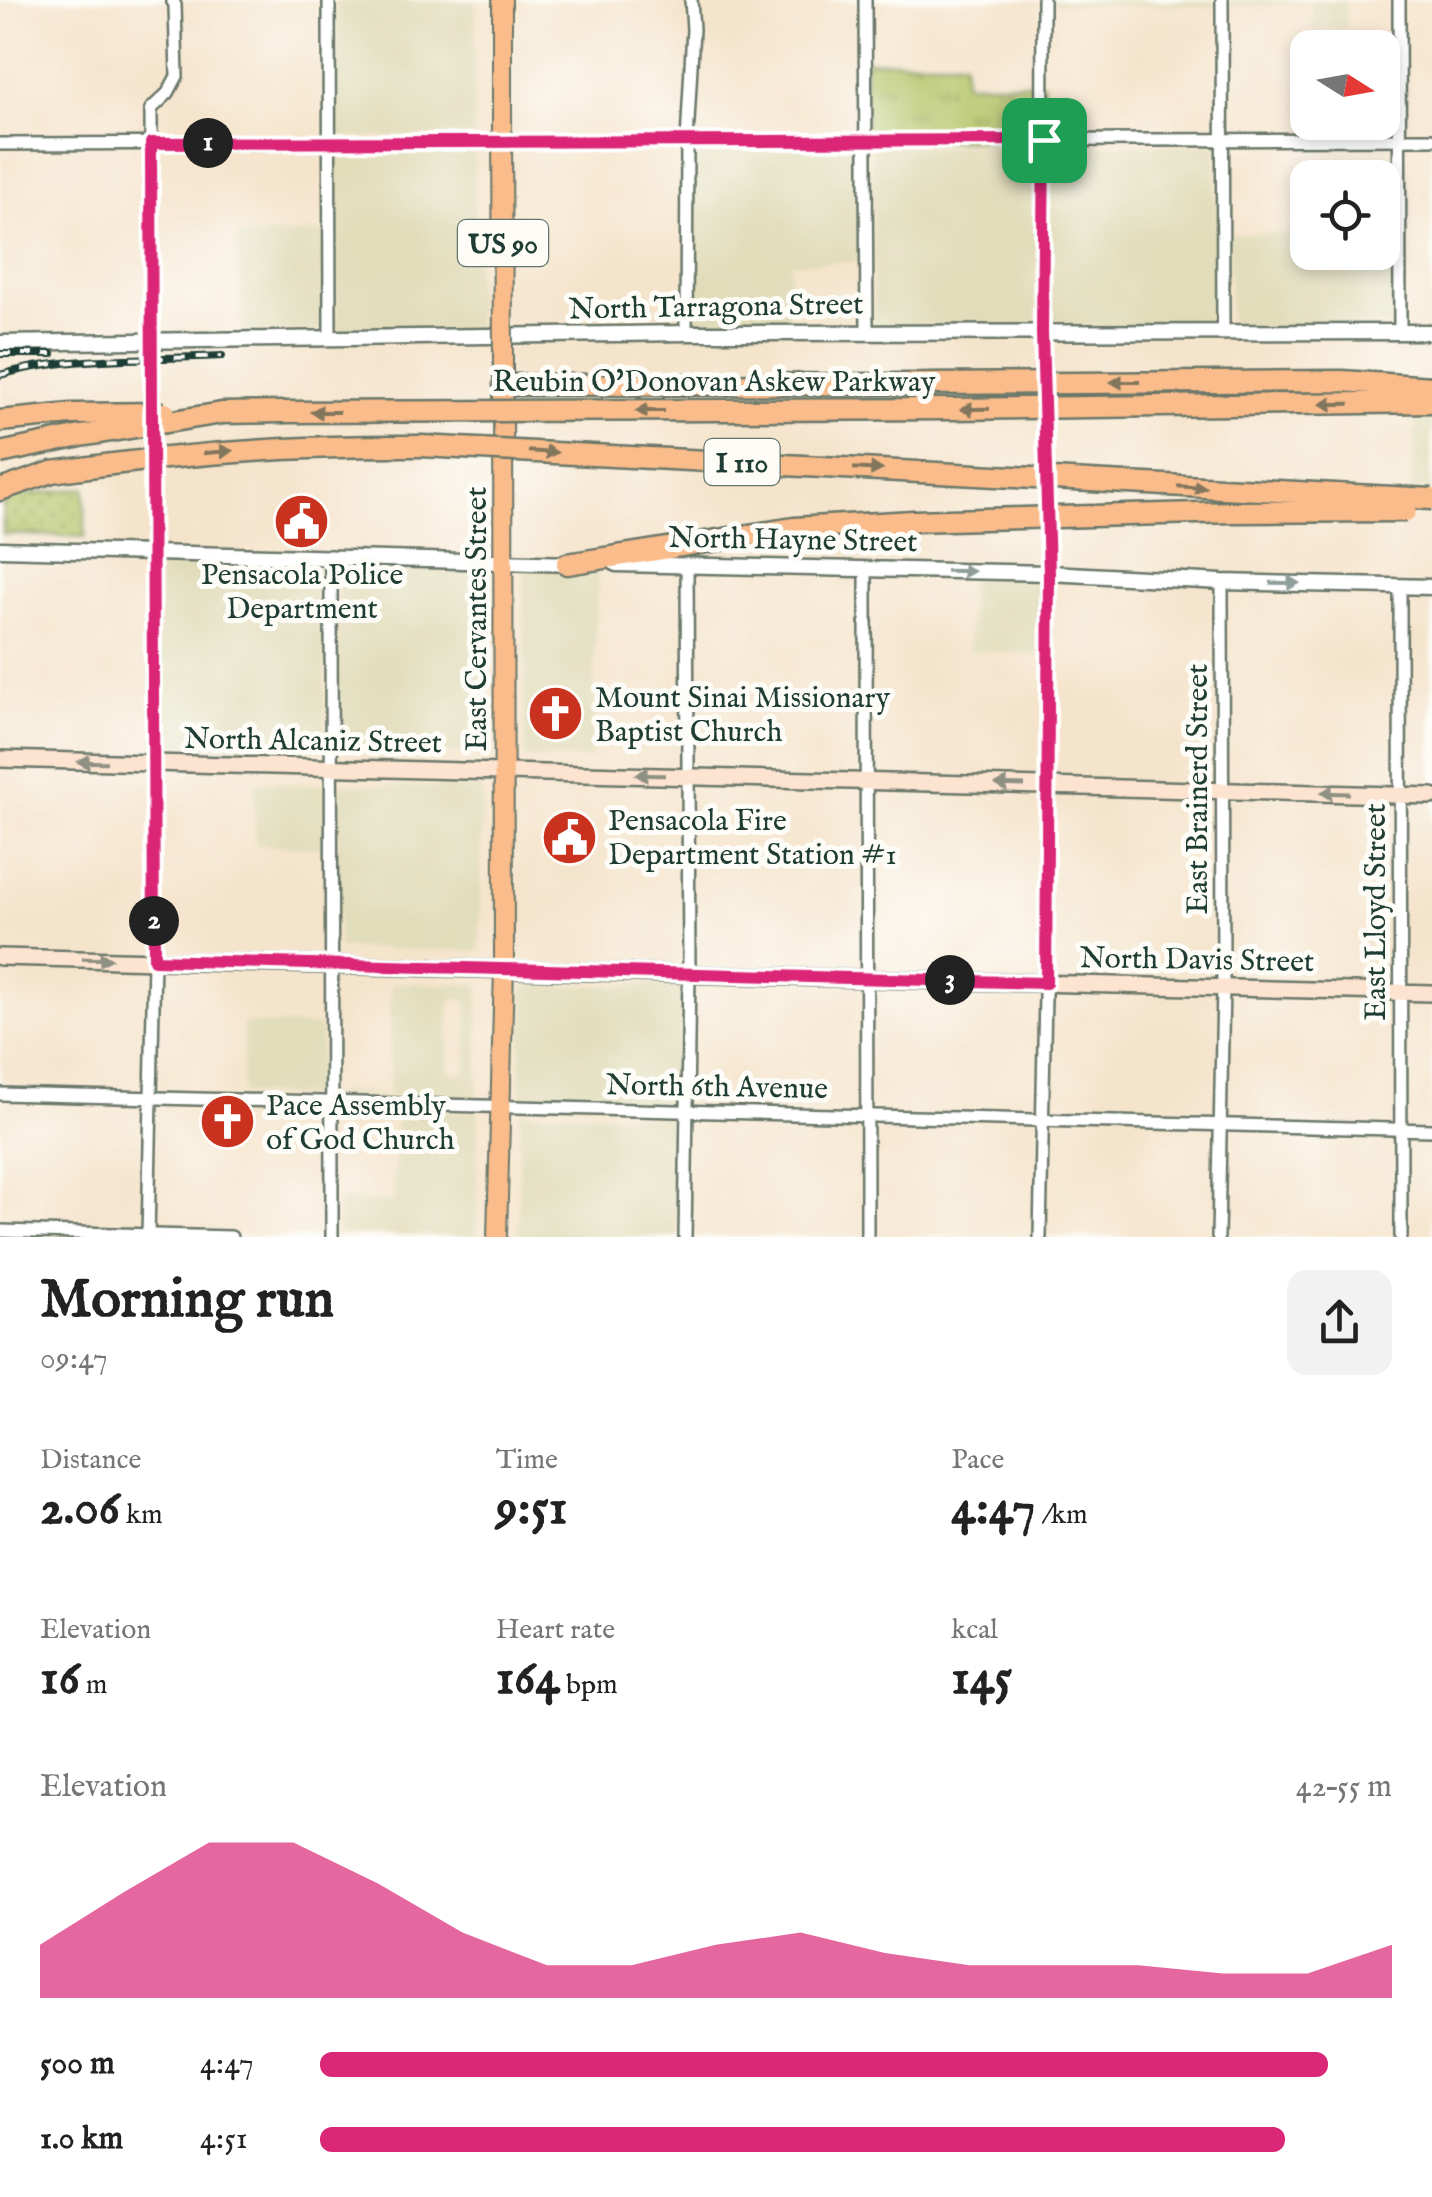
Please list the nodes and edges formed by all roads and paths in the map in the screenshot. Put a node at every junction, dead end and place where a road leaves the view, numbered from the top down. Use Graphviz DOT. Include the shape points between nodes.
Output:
graph roads {
  1 [pos="172,0"];
  2 [pos="329,0"];
  3 [pos="691,0"];
  4 [pos="865,0"];
  5 [pos="1043,0"];
  6 [pos="1222,0"];
  7 [pos="1399,0"];
  8 [pos="502,12"];
  9 [pos="1399,30"];
  10 [pos="1432,138"];
  11 [pos="1400,139"];
  12 [pos="866,140"];
  13 [pos="1044,140"];
  14 [pos="1222,140"];
  15 [pos="1290,140"];
  16 [pos="1399,140"];
  17 [pos="686,141"];
  18 [pos="329,142"];
  19 [pos="151,143"];
  20 [pos="0,144"];
  21 [pos="867,332"];
  22 [pos="1042,332"];
  23 [pos="1223,332"];
  24 [pos="1400,332"];
  25 [pos="1432,332"];
  26 [pos="686,333"];
  27 [pos="330,337"];
  28 [pos="152,340"];
  29 [pos="0,342"];
  30 [pos="504,385"];
  31 [pos="1432,387"];
  32 [pos="1432,402"];
  33 [pos="222,413"];
  34 [pos="0,421"];
  35 [pos="0,453"];
  36 [pos="52,472"];
  37 [pos="0,482"];
  38 [pos="0,490"];
  39 [pos="1432,499"];
  40 [pos="1432,512"];
  41 [pos="0,549"];
  42 [pos="152,554"];
  43 [pos="331,558"];
  44 [pos="504,563"];
  45 [pos="567,564"];
  46 [pos="688,564"];
  47 [pos="866,569"];
  48 [pos="1049,573"];
  49 [pos="1222,582"];
  50 [pos="1400,586"];
  51 [pos="1432,587"];
  52 [pos="0,760"];
  53 [pos="153,763"];
  54 [pos="331,768"];
  55 [pos="504,772"];
  56 [pos="689,776"];
  57 [pos="866,781"];
  58 [pos="1046,786"];
  59 [pos="1222,790"];
  60 [pos="1400,795"];
  61 [pos="1432,796"];
  62 [pos="0,956"];
  63 [pos="154,960"];
  64 [pos="332,964"];
  65 [pos="504,968"];
  66 [pos="689,974"];
  67 [pos="866,978"];
  68 [pos="1046,983"];
  69 [pos="1223,987"];
  70 [pos="1400,992"];
  71 [pos="1432,993"];
  72 [pos="0,1094"];
  73 [pos="151,1097"];
  74 [pos="332,1102"];
  75 [pos="501,1106"];
  76 [pos="687,1110"];
  77 [pos="866,1115"];
  78 [pos="1043,1120"];
  79 [pos="1222,1123"];
  80 [pos="1401,1129"];
  81 [pos="1432,1130"];
  82 [pos="0,1232"];
  83 [pos="148,1236"];
  84 [pos="231,1237"];
  85 [pos="332,1237"];
  86 [pos="497,1237"];
  87 [pos="685,1237"];
  88 [pos="866,1237"];
  89 [pos="1040,1237"];
  90 [pos="1218,1237"];
  91 [pos="1401,1237"];
  1 -- 19 [label="street" via="177,76 150,109"];
  2 -- 18 [label="street"];
  3 -- 17 [label="street"];
  4 -- 12 [label="street"];
  5 -- 13 [label="street"];
  6 -- 14 [label="street"];
  7 -- 9 [label="street"];
  8 -- 30 [label="main road, East Cervantes Street / US 90, bridge"];
  10 -- 11 [label="street"];
  12 -- 13 [label="street"];
  12 -- 17 [label="street"];
  12 -- 21 [label="street"];
  13 -- 14 [label="street"];
  13 -- 22 [label="street"];
  14 -- 15 [label="street"];
  14 -- 23 [label="street"];
  16 -- 24 [label="street"];
  17 -- 18 [label="street"];
  17 -- 26 [label="street"];
  18 -- 19 [label="street"];
  18 -- 27 [label="street"];
  19 -- 20 [label="street"];
  19 -- 28 [label="street"];
  21 -- 22 [label="street, North Tarragona Street"];
  21 -- 26 [label="street, North Tarragona Street"];
  22 -- 23 [label="street, North Tarragona Street"];
  22 -- 48 [label="street"];
  23 -- 24 [label="street, North Tarragona Street"];
  24 -- 25 [label="street, North Tarragona Street"];
  26 -- 27 [label="street, North Tarragona Street"];
  27 -- 28 [label="street, North Tarragona Street"];
  28 -- 29 [label="street, North Tarragona Street"];
  28 -- 42 [label="street"];
  31 -- 30 [label="highway, one-way, bridge" via="1342,381"];
  30 -- 44 [label="main road, East Cervantes Street / US 90"];
  32 -- 33 [label="highway, Reubin O'Donovan Askew Parkway / I 110, one-way, bridge"];
  33 -- 34 [label="highway, bridge" via="104,412"];
  33 -- 35 [label="highway, Reubin O'Donovan Askew Parkway / I 110, bridge"];
  36 -- 37 [label="highway"];
  36 -- 38 [label="highway"];
  36 -- 39 [label="highway, I 110, one-way, bridge" via="250,450 422,446"];
  40 -- 45 [label="highway, bridge" via="1270,511 794,528"];
  41 -- 42 [label="street, North Hayne Street"];
  42 -- 43 [label="street, North Hayne Street"];
  42 -- 53 [label="street"];
  43 -- 44 [label="street, North Hayne Street"];
  43 -- 54 [label="street"];
  44 -- 45 [label="street, North Hayne Street"];
  44 -- 55 [label="main road, East Cervantes Street / US 90"];
  45 -- 46 [label="street, North Hayne Street"];
  46 -- 47 [label="street, North Hayne Street"];
  46 -- 56 [label="street"];
  47 -- 48 [label="street, North Hayne Street, one-way"];
  47 -- 57 [label="street"];
  48 -- 49 [label="street, North Hayne Street"];
  48 -- 58 [label="street"];
  49 -- 50 [label="street, North Hayne Street, one-way"];
  49 -- 59 [label="street, East Brainerd Street"];
  50 -- 51 [label="street, North Hayne Street"];
  50 -- 60 [label="street, East Lloyd Street"];
  53 -- 52 [label="main road, North Alcaniz Street, one-way"];
  53 -- 54 [label="main road, North Alcaniz Street"];
  53 -- 63 [label="street"];
  54 -- 55 [label="main road, North Alcaniz Street"];
  54 -- 64 [label="street"];
  56 -- 55 [label="main road, North Alcaniz Street, one-way"];
  55 -- 65 [label="main road, East Cervantes Street / US 90"];
  56 -- 57 [label="main road, North Alcaniz Street"];
  56 -- 66 [label="street"];
  58 -- 57 [label="main road, North Alcaniz Street, one-way"];
  57 -- 67 [label="street"];
  58 -- 59 [label="main road, North Alcaniz Street"];
  58 -- 68 [label="street"];
  60 -- 59 [label="main road, North Alcaniz Street, one-way"];
  59 -- 69 [label="street, East Brainerd Street"];
  60 -- 61 [label="main road, North Alcaniz Street"];
  60 -- 70 [label="street, East Lloyd Street"];
  62 -- 63 [label="main road, North Davis Street, one-way"];
  63 -- 64 [label="main road, North Davis Street"];
  63 -- 73 [label="street"];
  64 -- 65 [label="main road, North Davis Street"];
  64 -- 74 [label="street"];
  65 -- 66 [label="main road, North Davis Street"];
  65 -- 75 [label="main road, East Cervantes Street / US 90"];
  66 -- 67 [label="main road, North Davis Street"];
  66 -- 76 [label="street"];
  67 -- 68 [label="main road, North Davis Street"];
  67 -- 77 [label="street"];
  68 -- 69 [label="main road, North Davis Street"];
  68 -- 78 [label="street"];
  69 -- 70 [label="main road, North Davis Street"];
  69 -- 79 [label="street, East Brainerd Street"];
  70 -- 71 [label="main road, North Davis Street"];
  70 -- 80 [label="street, East Lloyd Street"];
  72 -- 73 [label="street, North 6th Avenue"];
  73 -- 74 [label="street, North 6th Avenue"];
  73 -- 83 [label="street"];
  74 -- 75 [label="street, North 6th Avenue"];
  74 -- 85 [label="street"];
  75 -- 76 [label="street, North 6th Avenue"];
  75 -- 86 [label="main road, East Cervantes Street / US 90"];
  76 -- 77 [label="street, North 6th Avenue"];
  76 -- 87 [label="street"];
  77 -- 78 [label="street, North 6th Avenue"];
  77 -- 88 [label="street"];
  78 -- 79 [label="street, North 6th Avenue"];
  78 -- 89 [label="street"];
  79 -- 80 [label="street, North 6th Avenue"];
  79 -- 90 [label="street, East Brainerd Street"];
  80 -- 81 [label="street, North 6th Avenue"];
  80 -- 91 [label="street, East Lloyd Street"];
  82 -- 83 [label="street"];
  83 -- 84 [label="street"];
}
